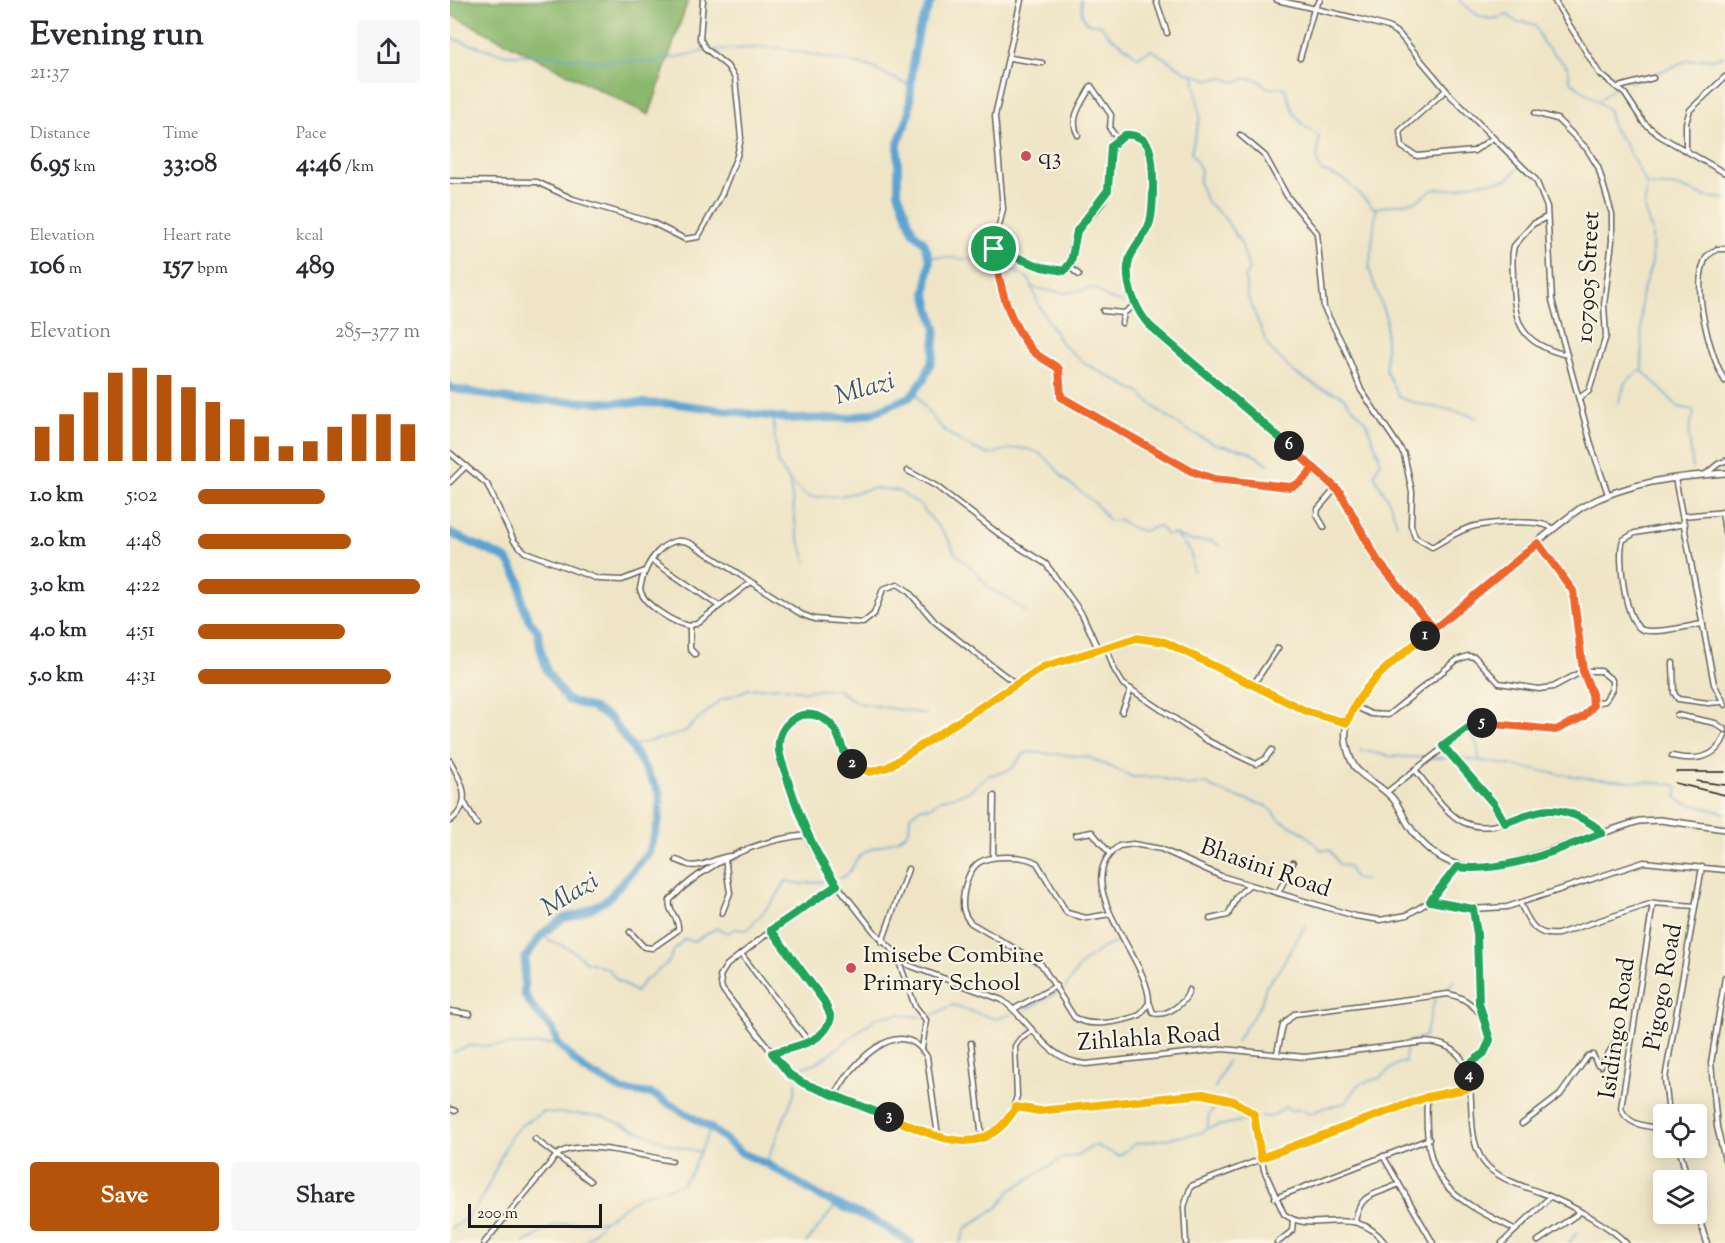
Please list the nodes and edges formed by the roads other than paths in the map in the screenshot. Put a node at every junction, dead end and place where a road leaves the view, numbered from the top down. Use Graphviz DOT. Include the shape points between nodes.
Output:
graph roads {
  1 [pos="703,0"];
  2 [pos="1021,0"];
  3 [pos="1156,0"];
  4 [pos="1277,0"];
  5 [pos="1320,0"];
  6 [pos="1554,0"];
  7 [pos="1314,9"];
  8 [pos="1167,33"];
  9 [pos="1010,58"];
  10 [pos="1300,58"];
  11 [pos="1042,63"];
  12 [pos="1725,77"];
  13 [pos="1653,78"];
  14 [pos="1619,87"];
  15 [pos="1446,90"];
  16 [pos="1535,113"];
  17 [pos="1078,135"];
  18 [pos="1240,135"];
  19 [pos="1117,138"];
  20 [pos="1493,138"];
  21 [pos="1686,150"];
  22 [pos="1725,172"];
  23 [pos="450,181"];
  24 [pos="1547,216"];
  25 [pos="994,249"];
  26 [pos="1725,249"];
  27 [pos="1071,262"];
  28 [pos="1079,274"];
  29 [pos="1136,304"];
  30 [pos="1103,311"];
  31 [pos="1124,314"];
  32 [pos="1122,323"];
  33 [pos="1567,355"];
  34 [pos="1725,381"];
  35 [pos="1579,398"];
  36 [pos="450,453"];
  37 [pos="1725,461"];
  38 [pos="466,466"];
  39 [pos="1314,468"];
  40 [pos="908,471"];
  41 [pos="1725,473"];
  42 [pos="1706,474"];
  43 [pos="1675,477"];
  44 [pos="450,482"];
  45 [pos="1336,488"];
  46 [pos="1608,494"];
  47 [pos="1723,512"];
  48 [pos="1683,516"];
  49 [pos="1684,524"];
  50 [pos="1324,527"];
  51 [pos="1553,530"];
  52 [pos="1725,532"];
  53 [pos="1538,543"];
  54 [pos="653,561"];
  55 [pos="646,570"];
  56 [pos="751,582"];
  57 [pos="719,606"];
  58 [pos="1703,624"];
  59 [pos="690,626"];
  60 [pos="1434,629"];
  61 [pos="1106,646"];
  62 [pos="1278,648"];
  63 [pos="1098,649"];
  64 [pos="695,654"];
  65 [pos="1673,663"];
  66 [pos="1583,671"];
  67 [pos="1016,684"];
  68 [pos="1253,685"];
  69 [pos="1131,689"];
  70 [pos="1594,703"];
  71 [pos="1723,704"];
  72 [pos="1354,706"];
  73 [pos="1122,712"];
  74 [pos="1677,715"];
  75 [pos="1347,723"];
  76 [pos="1725,730"];
  77 [pos="1725,735"];
  78 [pos="1443,746"];
  79 [pos="1272,750"];
  80 [pos="1672,756"];
  81 [pos="450,761"];
  82 [pos="1415,770"];
  83 [pos="1387,792"];
  84 [pos="994,796"];
  85 [pos="464,801"];
  86 [pos="450,821"];
  87 [pos="1505,823"];
  88 [pos="477,824"];
  89 [pos="1725,829"];
  90 [pos="1602,833"];
  91 [pos="807,835"];
  92 [pos="1076,835"];
  93 [pos="1110,854"];
  94 [pos="732,856"];
  95 [pos="993,856"];
  96 [pos="725,859"];
  97 [pos="676,860"];
  98 [pos="1293,863"];
  99 [pos="1457,867"];
  100 [pos="1702,867"];
  101 [pos="908,869"];
  102 [pos="1725,870"];
  103 [pos="1249,884"];
  104 [pos="837,885"];
  105 [pos="1278,893"];
  106 [pos="1430,901"];
  107 [pos="1520,903"];
  108 [pos="1653,903"];
  109 [pos="1695,906"];
  110 [pos="1473,909"];
  111 [pos="722,913"];
  112 [pos="1110,914"];
  113 [pos="1210,919"];
  114 [pos="771,930"];
  115 [pos="630,932"];
  116 [pos="882,942"];
  117 [pos="741,954"];
  118 [pos="898,958"];
  119 [pos="1725,977"];
  120 [pos="1056,986"];
  121 [pos="1189,990"];
  122 [pos="1149,1003"];
  123 [pos="1014,1009"];
  124 [pos="450,1011"];
  125 [pos="470,1014"];
  126 [pos="1484,1022"];
  127 [pos="1032,1031"];
  128 [pos="1631,1037"];
  129 [pos="809,1042"];
  130 [pos="971,1043"];
  131 [pos="922,1050"];
  132 [pos="772,1053"];
  133 [pos="1277,1053"];
  134 [pos="1467,1066"];
  135 [pos="1470,1088"];
  136 [pos="835,1096"];
  137 [pos="1427,1097"];
  138 [pos="1668,1104"];
  139 [pos="1016,1107"];
  140 [pos="1522,1124"];
  141 [pos="1653,1127"];
  142 [pos="938,1136"];
  143 [pos="982,1138"];
  144 [pos="535,1139"];
  145 [pos="1429,1139"];
  146 [pos="1724,1154"];
  147 [pos="557,1155"];
  148 [pos="1383,1156"];
  149 [pos="1261,1158"];
  150 [pos="1725,1160"];
  151 [pos="672,1161"];
  152 [pos="590,1181"];
  153 [pos="1399,1184"];
  154 [pos="1550,1197"];
  155 [pos="1275,1198"];
  156 [pos="1580,1213"];
  157 [pos="1293,1220"];
  158 [pos="1355,1222"];
  159 [pos="1701,1224"];
  160 [pos="1516,1230"];
  161 [pos="1538,1241"];
  162 [pos="484,1243"];
  163 [pos="1186,1243"];
  164 [pos="1277,1243"];
  165 [pos="1385,1243"];
  166 [pos="1433,1243"];
  167 [pos="1502,1243"];
  168 [pos="1626,1243"];
  169 [pos="1707,1243"];
  1 -- 23 [label="street" via="700,38 707,51 727,66 735,78 741,138 721,196 698,237 685,239 651,222 567,197 537,182"];
  2 -- 9 [label="street"];
  3 -- 8 [label="street"];
  4 -- 7 [label="street"];
  5 -- 7 [label="street"];
  6 -- 14 [label="street" via="1599,73"];
  7 -- 10 [label="street"];
  7 -- 15 [label="street" via="1395,31"];
  9 -- 11 [label="street"];
  9 -- 25 [label="street" via="1001,80 995,116 1003,209"];
  12 -- 21 [label="street" via="1690,110"];
  13 -- 14 [label="street"];
  14 -- 21 [label="street" via="1644,123"];
  15 -- 20 [label="street"];
  15 -- 20 [label="street" via="1400,130 1404,150 1417,156 1474,151"];
  16 -- 35 [label="street, 107905 Street" via="1557,119 1587,149 1598,167 1612,214 1604,305 1606,336 1589,391"];
  17 -- 19 [label="street" via="1074,117 1091,86 1111,115 1110,129"];
  18 -- 51 [label="street" via="1265,156 1287,196 1319,238 1324,308 1353,376 1404,454 1412,492 1412,531 1419,540 1432,547 1475,526 1533,522"];
  19 -- 27 [label="street" via="1110,150 1108,190 1077,231"];
  19 -- 29 [label="street" via="1128,134 1141,139 1149,147 1151,157 1150,220 1129,263"];
  20 -- 24 [label="street" via="1536,180 1546,200"];
  21 -- 22 [label="street"];
  24 -- 33 [label="street" via="1552,300"];
  24 -- 33 [label="street" via="1533,224 1514,246 1515,307 1526,336 1550,351"];
  25 -- 27 [label="street" via="1058,272"];
  25 -- 39 [label="street" via="1000,286 1017,325 1032,350 1059,369 1061,397 1206,478 1290,487 1300,483"];
  26 -- 34 [label="street" via="1716,249 1707,256 1700,284 1702,314"];
  27 -- 28 [label="street"];
  29 -- 31 [label="street"];
  29 -- 39 [label="street" via="1150,326"];
  30 -- 31 [label="street"];
  31 -- 32 [label="street"];
  33 -- 35 [label="street"];
  35 -- 46 [label="street"];
  36 -- 38 [label="street"];
  37 -- 42 [label="street"];
  38 -- 44 [label="street"];
  38 -- 55 [label="street" via="487,484 514,541 525,552 598,579 622,580"];
  39 -- 45 [label="street"];
  40 -- 63 [label="street" via="936,486 1046,564 1082,614"];
  41 -- 42 [label="street"];
  42 -- 43 [label="street"];
  43 -- 46 [label="street"];
  43 -- 48 [label="street"];
  45 -- 50 [label="street" via="1318,509"];
  45 -- 60 [label="street" via="1377,560"];
  46 -- 51 [label="street" via="1582,507"];
  47 -- 48 [label="street"];
  47 -- 52 [label="street"];
  48 -- 49 [label="street"];
  49 -- 58 [label="street"];
  49 -- 58 [label="street" via="1635,533 1623,540 1620,554 1629,613 1634,624 1645,631"];
  51 -- 53 [label="street"];
  53 -- 60 [label="street"];
  53 -- 66 [label="street" via="1573,591"];
  54 -- 55 [label="street"];
  54 -- 56 [label="street" via="666,543 684,540"];
  54 -- 57 [label="street"];
  55 -- 59 [label="street" via="640,586 643,597 679,623"];
  56 -- 57 [label="street"];
  56 -- 67 [label="street" via="806,617 858,624 874,614 883,589 898,584 935,622"];
  57 -- 59 [label="street"];
  58 -- 71 [label="street" via="1714,684"];
  59 -- 64 [label="street" via="690,649"];
  60 -- 72 [label="street" via="1391,665"];
  61 -- 63 [label="street, Zihlahla Road"];
  61 -- 68 [label="street, Zihlahla Road" via="1136,638 1160,640"];
  61 -- 69 [label="street" via="1116,674"];
  62 -- 68 [label="street"];
  63 -- 67 [label="street, Zihlahla Road" via="1043,667"];
  65 -- 71 [label="street" via="1674,693 1678,699"];
  66 -- 70 [label="street"];
  66 -- 70 [label="street" via="1601,671 1612,682 1606,700"];
  66 -- 72 [label="street" via="1547,688 1516,686 1495,681 1478,659 1468,656 1457,660 1388,715 1371,714"];
  67 -- 91 [label="street, Zihlahla Road" via="914,752 876,771 852,765 833,726 824,719 805,715 791,720 782,731 779,752"];
  68 -- 75 [label="street, Zihlahla Road" via="1308,712"];
  69 -- 73 [label="street"];
  69 -- 79 [label="street" via="1208,741 1256,765"];
  70 -- 78 [label="street" via="1583,717 1556,730 1480,723"];
  72 -- 75 [label="street"];
  74 -- 76 [label="street" via="1715,723"];
  75 -- 83 [label="street" via="1352,762 1365,779"];
  77 -- 80 [label="street" via="1711,754 1694,759"];
  78 -- 82 [label="street"];
  78 -- 87 [label="street" via="1494,804"];
  81 -- 85 [label="street" via="464,786"];
  82 -- 83 [label="street"];
  82 -- 87 [label="street" via="1460,820 1479,827"];
  83 -- 99 [label="street" via="1418,840"];
  84 -- 95 [label="street"];
  85 -- 86 [label="street"];
  85 -- 88 [label="street"];
  87 -- 90 [label="street" via="1542,810 1558,809 1592,824"];
  89 -- 90 [label="street" via="1650,820"];
  90 -- 99 [label="street" via="1503,866"];
  91 -- 94 [label="street" via="774,839"];
  91 -- 104 [label="street, Zihlahla Road" via="820,863"];
  92 -- 93 [label="street" via="1092,832"];
  93 -- 103 [label="street, Bhasini Road" via="1123,845 1153,847"];
  93 -- 112 [label="street" via="1101,886"];
  94 -- 96 [label="street"];
  94 -- 97 [label="street" via="687,866"];
  95 -- 112 [label="street" via="1027,858 1037,863 1060,904 1071,915 1086,918"];
  95 -- 120 [label="street" via="977,863 970,873 963,900 966,917 1036,961"];
  96 -- 111 [label="street" via="730,893"];
  96 -- 115 [label="street" via="670,900 669,908 679,924 676,932 650,948 641,945"];
  98 -- 105 [label="street"];
  99 -- 106 [label="street, Bhasini Road"];
  100 -- 102 [label="street"];
  100 -- 107 [label="street" via="1644,862"];
  100 -- 109 [label="street, Pigogo Road"];
  101 -- 116 [label="street"];
  103 -- 105 [label="street, Bhasini Road"];
  103 -- 113 [label="street" via="1239,893 1228,915"];
  104 -- 114 [label="street"];
  104 -- 116 [label="street, Zihlahla Road"];
  105 -- 106 [label="street, Bhasini Road" via="1380,920 1407,915"];
  106 -- 110 [label="street"];
  107 -- 108 [label="street" via="1532,926 1547,935"];
  107 -- 110 [label="street"];
  108 -- 109 [label="street"];
  108 -- 128 [label="street, Isidingo Road"];
  109 -- 138 [label="street, Pigogo Road" via="1665,1079"];
  110 -- 126 [label="street" via="1479,1003"];
  112 -- 122 [label="street" via="1144,981"];
  114 -- 117 [label="street"];
  114 -- 129 [label="street" via="830,1011 828,1026"];
  116 -- 118 [label="street, Zihlahla Road"];
  117 -- 129 [label="street"];
  117 -- 132 [label="street" via="724,969 720,985"];
  118 -- 123 [label="street, Zihlahla Road" via="916,969 995,997"];
  118 -- 131 [label="street" via="915,1006 926,1020"];
  119 -- 146 [label="street" via="1711,1063 1717,1127"];
  120 -- 122 [label="street" via="1071,1014 1081,1022 1132,1018 1143,1013"];
  120 -- 123 [label="street"];
  121 -- 122 [label="street" via="1184,1003 1159,1014 1153,1013"];
  123 -- 127 [label="street, Zihlahla Road"];
  124 -- 125 [label="street"];
  126 -- 133 [label="street" via="1461,997 1448,994 1302,1012 1287,1020"];
  126 -- 134 [label="street" via="1490,1037 1487,1048"];
  127 -- 133 [label="street, Zihlahla Road" via="1052,1053 1086,1064 1223,1049"];
  127 -- 139 [label="street" via="1018,1041 1015,1049"];
  128 -- 140 [label="street" via="1616,1041 1601,1066 1594,1056 1588,1056 1560,1095"];
  128 -- 141 [label="street, Isidingo Road" via="1622,1111 1627,1119"];
  129 -- 132 [label="street"];
  130 -- 143 [label="street"];
  131 -- 136 [label="street" via="903,1039 883,1043 847,1073"];
  131 -- 142 [label="street" via="928,1063"];
  132 -- 136 [label="street" via="794,1078"];
  133 -- 134 [label="street, Zihlahla Road" via="1305,1057 1435,1042 1448,1047"];
  134 -- 135 [label="street"];
  135 -- 137 [label="street"];
  135 -- 154 [label="street" via="1472,1137 1482,1161 1495,1172"];
  136 -- 142 [label="street"];
  137 -- 145 [label="street"];
  137 -- 149 [label="street"];
  139 -- 143 [label="street" via="1001,1126"];
  139 -- 149 [label="street" via="1039,1111 1215,1095 1254,1114"];
  142 -- 143 [label="street" via="963,1142"];
  144 -- 147 [label="street"];
  145 -- 148 [label="street"];
  145 -- 160 [label="street" via="1434,1167 1449,1192 1472,1209"];
  146 -- 150 [label="street"];
  147 -- 151 [label="street" via="579,1147"];
  147 -- 152 [label="street"];
  147 -- 162 [label="street"];
  148 -- 153 [label="street"];
  148 -- 155 [label="street"];
  149 -- 155 [label="street"];
  149 -- 163 [label="street" via="1191,1186 1184,1207"];
  153 -- 158 [label="street" via="1362,1200"];
  153 -- 166 [label="street"];
  154 -- 156 [label="street"];
  154 -- 160 [label="street"];
  155 -- 157 [label="street" via="1284,1214"];
  156 -- 161 [label="street"];
  156 -- 168 [label="street"];
  157 -- 158 [label="street"];
  157 -- 164 [label="street" via="1292,1231"];
  158 -- 165 [label="street" via="1376,1232"];
  159 -- 169 [label="street"];
  160 -- 167 [label="street"];
}
